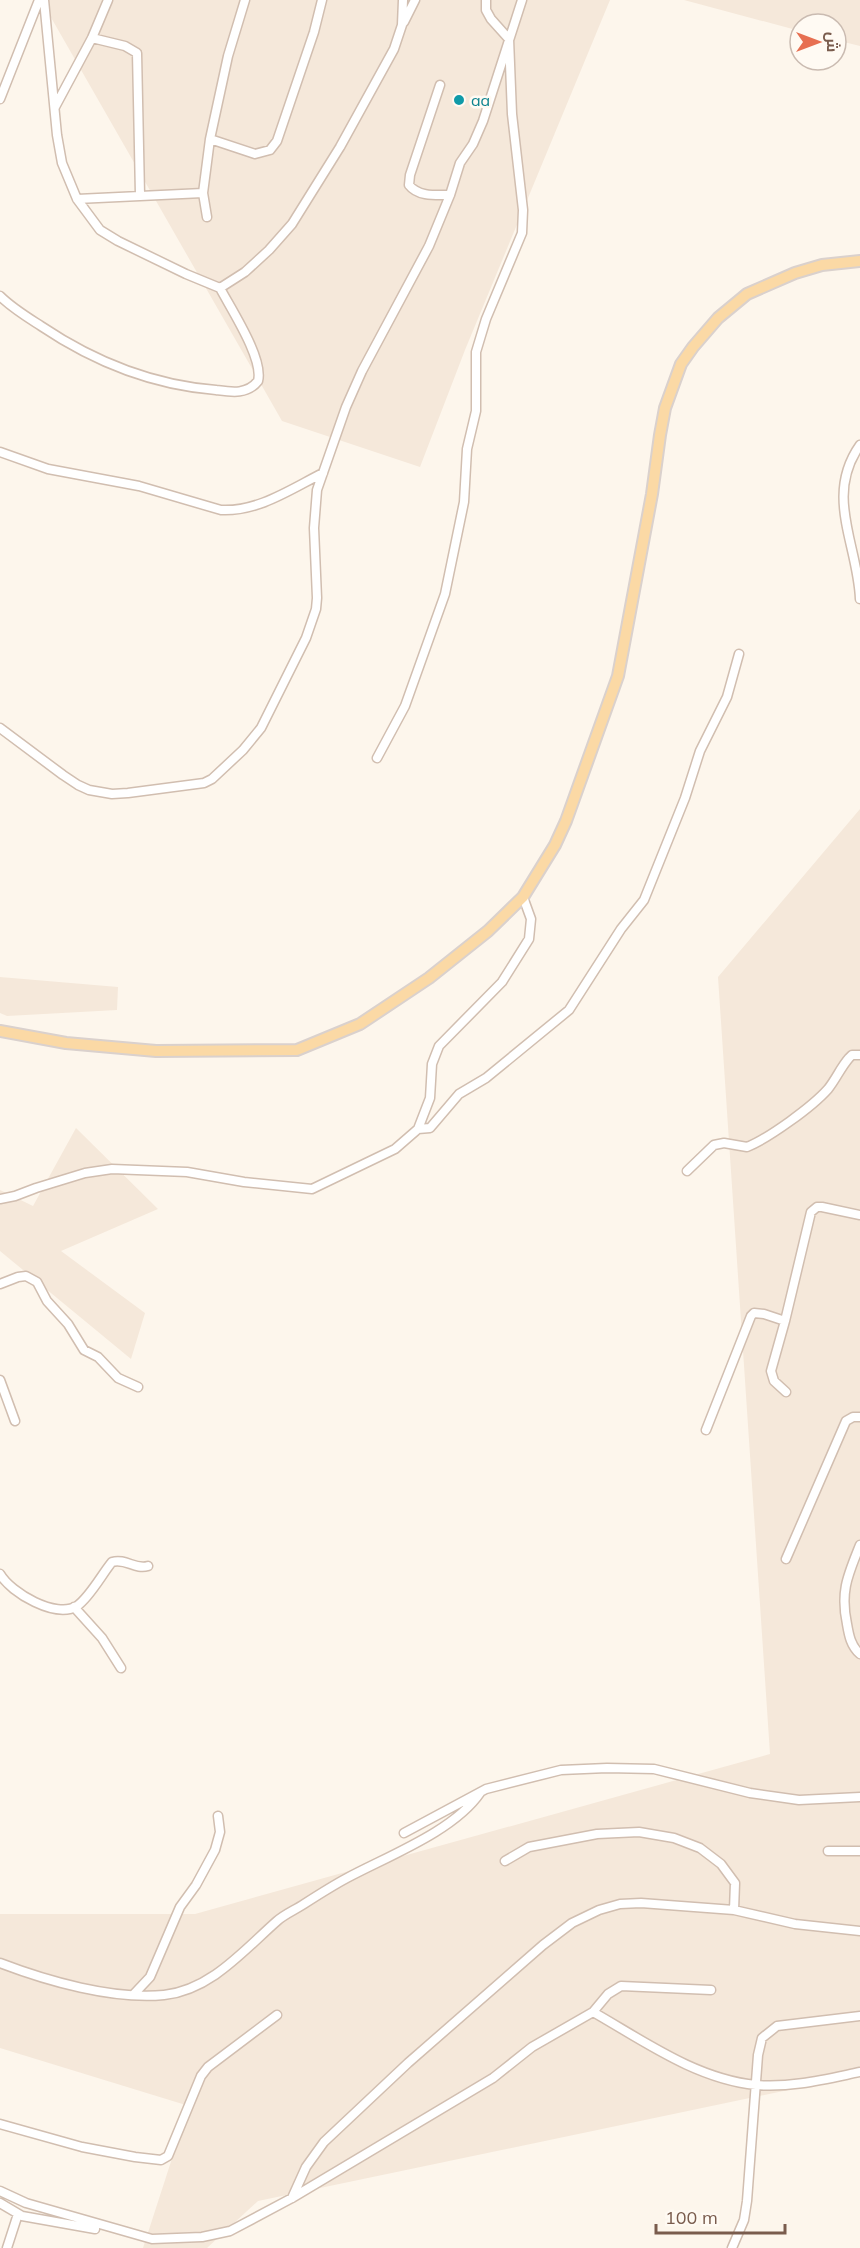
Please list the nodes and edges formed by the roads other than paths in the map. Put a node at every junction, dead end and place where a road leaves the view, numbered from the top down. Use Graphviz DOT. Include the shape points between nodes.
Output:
graph roads {
  1 [pos="39,0"];
  2 [pos="44,0"];
  3 [pos="108,0"];
  4 [pos="245,0"];
  5 [pos="322,0"];
  6 [pos="403,0"];
  7 [pos="415,0"];
  8 [pos="486,0"];
  9 [pos="522,0"];
  10 [pos="402,25"];
  11 [pos="92,38"];
  12 [pos="509,39"];
  13 [pos="440,85"];
  14 [pos="0,99"];
  15 [pos="55,108"];
  16 [pos="210,139"];
  17 [pos="203,193"];
  18 [pos="140,195"];
  19 [pos="450,195"];
  20 [pos="77,199"];
  21 [pos="207,217"];
  22 [pos="860,261"];
  23 [pos="220,288"];
  24 [pos="0,297"];
  25 [pos="860,446"];
  26 [pos="0,452"];
  27 [pos="323,473"];
  28 [pos="860,599"];
  29 [pos="739,654"];
  30 [pos="0,728"];
  31 [pos="377,758"];
  32 [pos="523,897"];
  33 [pos="0,1031"];
  34 [pos="860,1054"];
  35 [pos="418,1129"];
  36 [pos="687,1171"];
  37 [pos="0,1198"];
  38 [pos="860,1215"];
  39 [pos="0,1284"];
  40 [pos="785,1322"];
  41 [pos="0,1380"];
  42 [pos="138,1387"];
  43 [pos="786,1392"];
  44 [pos="860,1417"];
  45 [pos="15,1421"];
  46 [pos="706,1430"];
  47 [pos="860,1545"];
  48 [pos="786,1559"];
  49 [pos="148,1566"];
  50 [pos="0,1574"];
  51 [pos="74,1608"];
  52 [pos="860,1654"];
  53 [pos="120,1668"];
  54 [pos="480,1793"];
  55 [pos="860,1797"];
  56 [pos="218,1815"];
  57 [pos="404,1833"];
  58 [pos="828,1851"];
  59 [pos="860,1851"];
  60 [pos="505,1861"];
  61 [pos="734,1910"];
  62 [pos="860,1931"];
  63 [pos="0,1963"];
  64 [pos="711,1990"];
  65 [pos="133,1995"];
  66 [pos="593,2012"];
  67 [pos="278,2015"];
  68 [pos="860,2016"];
  69 [pos="860,2072"];
  70 [pos="755,2085"];
  71 [pos="0,2124"];
  72 [pos="0,2192"];
  73 [pos="292,2199"];
  74 [pos="0,2203"];
  75 [pos="18,2214"];
  76 [pos="95,2229"];
  77 [pos="159,2243"];
  78 [pos="7,2248"];
  79 [pos="732,2248"];
  1 -- 14 [label="street"];
  2 -- 15 [label="street"];
  3 -- 11 [label="street"];
  4 -- 16 [label="street"];
  5 -- 16 [label="street" via="296,88 273,147 255,154"];
  6 -- 10 [label="street"];
  7 -- 10 [label="street"];
  8 -- 12 [label="street" via="491,19"];
  9 -- 12 [label="street"];
  10 -- 23 [label="street" via="369,95 292,224 245,272"];
  11 -- 15 [label="street"];
  11 -- 18 [label="street" via="137,53"];
  12 -- 19 [label="street" via="483,121 460,163"];
  12 -- 31 [label="street" via="522,233 476,352 476,411 467,449 464,502 445,594 405,706"];
  13 -- 19 [label="street" via="409,185 422,193"];
  15 -- 20 [label="street" via="62,163"];
  16 -- 17 [label="street"];
  17 -- 18 [label="street"];
  17 -- 21 [label="street"];
  18 -- 20 [label="street"];
  19 -- 27 [label="street" via="429,246 346,406"];
  20 -- 23 [label="street" via="100,230"];
  22 -- 32 [label="main road" via="822,265 747,294 718,318 681,364 665,408 618,676 566,821"];
  23 -- 24 [label="street" via="259,370 254,386 242,392 187,387 104,362 66,343"];
  25 -- 28 [label="street" via="846,473 843,505"];
  26 -- 27 [label="street" via="48,469 139,486 233,511 256,506"];
  27 -- 30 [label="street" via="315,507 317,598 312,623 261,728 212,779 141,792 112,794 89,789 63,775"];
  29 -- 35 [label="street" via="727,697 700,751 659,867 641,905 562,1017 482,1081 459,1094 430,1128"];
  32 -- 33 [label="main road" via="488,931 420,984 360,1024 297,1050 156,1051 66,1043"];
  32 -- 35 [label="street" via="531,920 529,939 502,982 439,1046 432,1064 430,1098"];
  34 -- 36 [label="street" via="849,1058 817,1100 768,1135 747,1147 714,1145"];
  35 -- 37 [label="street" via="389,1152 312,1189 187,1173 112,1169"];
  38 -- 40 [label="street" via="822,1207 812,1212"];
  39 -- 42 [label="street" via="26,1276 37,1282 84,1350 98,1357 118,1378"];
  40 -- 43 [label="street" via="771,1371 774,1381"];
  40 -- 46 [label="street" via="759,1313 751,1316"];
  41 -- 45 [label="street"];
  44 -- 48 [label="street" via="846,1421"];
  47 -- 52 [label="street" via="846,1580 843,1602 849,1636"];
  49 -- 51 [label="street" via="112,1562"];
  50 -- 51 [label="street" via="12,1588 34,1602 51,1608"];
  51 -- 53 [label="street" via="102,1638"];
  54 -- 55 [label="street" via="561,1770 607,1768 654,1769 719,1787 799,1800"];
  54 -- 57 [label="street"];
  54 -- 65 [label="street" via="462,1814 437,1830 279,1920 224,1969 174,1993"];
  56 -- 65 [label="street" via="220,1832 215,1850 176,1917 150,1977"];
  58 -- 59 [label="street"];
  60 -- 61 [label="street" via="529,1847 597,1834 639,1832 674,1838 700,1848 721,1864 735,1883"];
  61 -- 62 [label="street" via="795,1924"];
  61 -- 73 [label="street" via="620,1904 572,1923 408,2063 324,2142 306,2167"];
  63 -- 65 [label="street" via="69,1985"];
  64 -- 66 [label="street" via="621,1986"];
  66 -- 70 [label="street" via="683,2063 717,2077"];
  66 -- 73 [label="street" via="532,2047 493,2078"];
  67 -- 71 [label="street" via="208,2067 168,2156 161,2160 82,2147"];
  68 -- 70 [label="street" via="777,2026 762,2038"];
  69 -- 70 [label="street" via="816,2082"];
  70 -- 79 [label="street" via="747,2201"];
  72 -- 77 [label="street"];
  73 -- 77 [label="street" via="230,2231"];
  74 -- 75 [label="street"];
  75 -- 76 [label="street"];
  75 -- 78 [label="street"];
}
